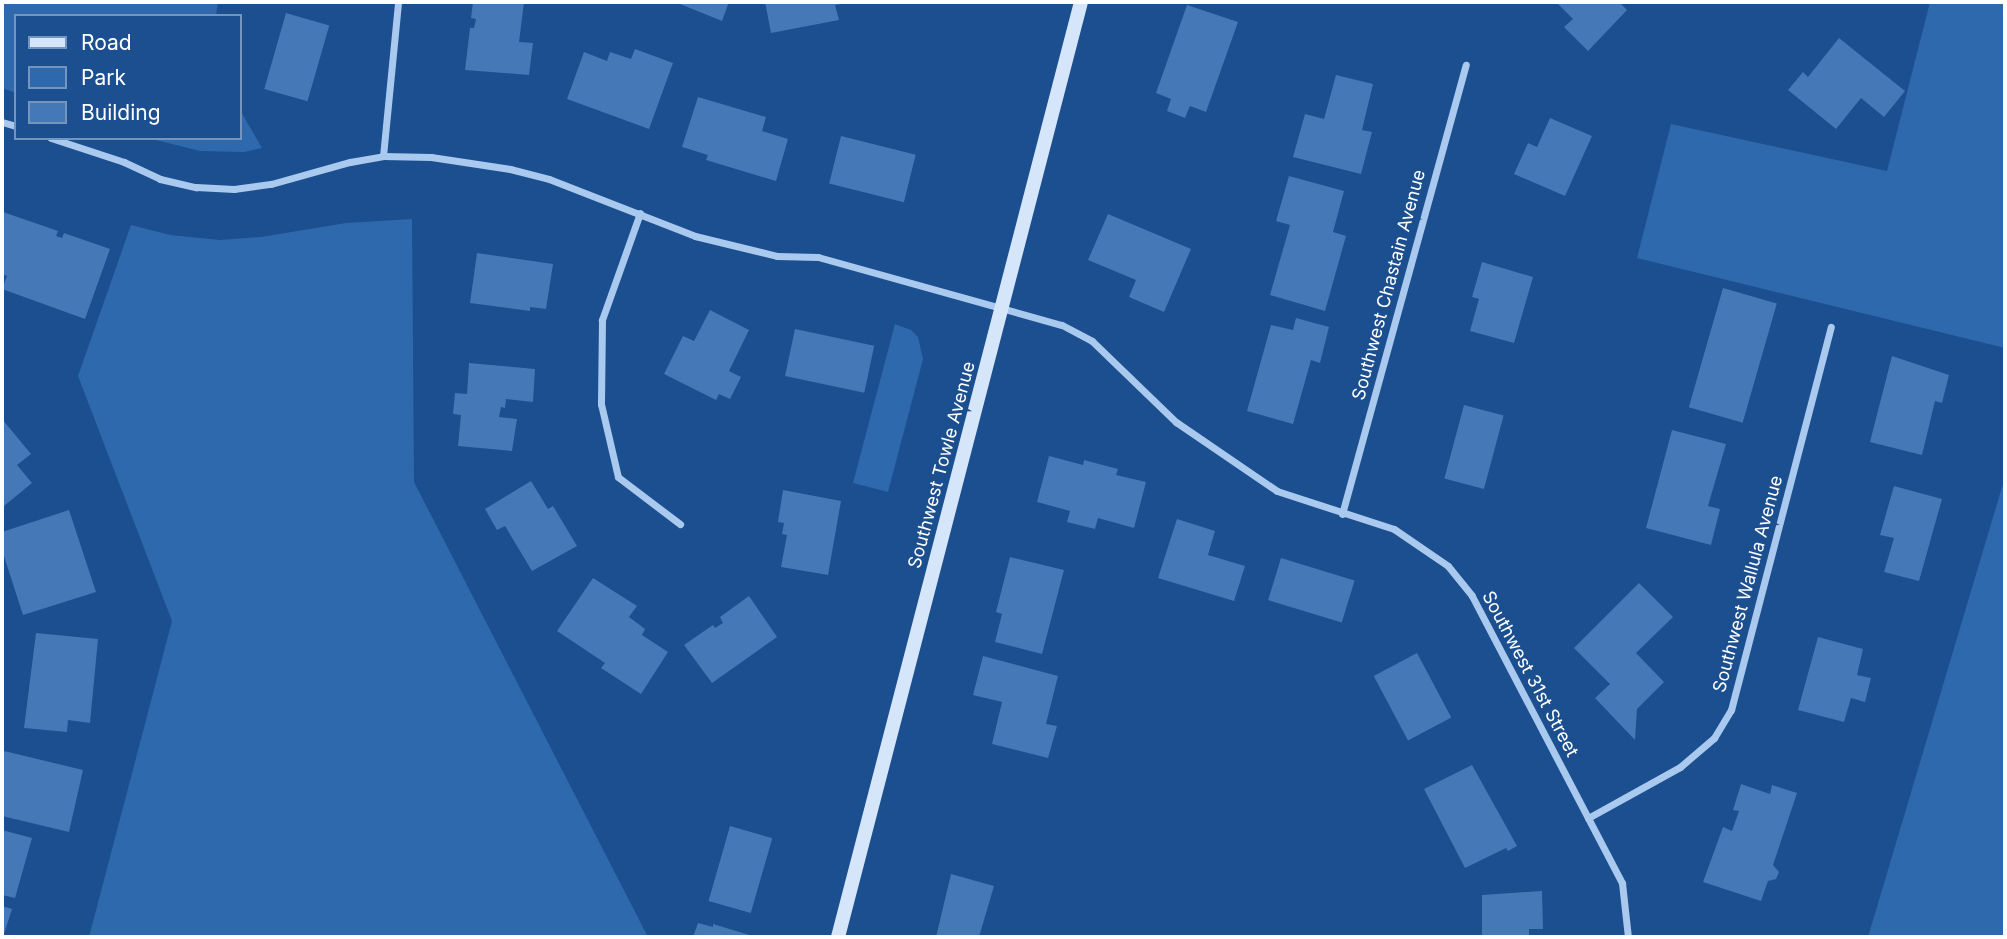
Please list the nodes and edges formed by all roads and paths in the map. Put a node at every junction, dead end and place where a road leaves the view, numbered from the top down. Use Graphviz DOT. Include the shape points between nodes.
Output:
graph roads {
  1 [pos="398,2"];
  2 [pos="1082,2"];
  3 [pos="1466,65"];
  4 [pos="57,140"];
  5 [pos="383,156"];
  6 [pos="640,213"];
  7 [pos="1003,308"];
  8 [pos="1831,327"];
  9 [pos="1342,514"];
  10 [pos="680,524"];
  11 [pos="1588,818"];
  12 [pos="838,937"];
  13 [pos="1628,937"];
  1 -- 5 [label="street"];
  2 -- 7 [label="main road, Southwest Towle Avenue"];
  3 -- 9 [label="street, Southwest Chastain Avenue"];
  4 -- 5 [label="street, Southwest 31st Street" via="160,179 209,188 271,184"];
  5 -- 6 [label="street, Southwest 31st Street" via="431,157 510,169"];
  6 -- 7 [label="street, Southwest 31st Street" via="695,236 777,256 818,257"];
  6 -- 10 [label="street" via="602,320 600,404 618,477"];
  7 -- 9 [label="street, Southwest 31st Street" via="1062,325 1092,341 1176,422 1215,451 1277,491"];
  7 -- 12 [label="main road, Southwest Towle Avenue"];
  8 -- 11 [label="street, Southwest Wallula Avenue" via="1731,710 1714,738 1680,767"];
  9 -- 11 [label="street, Southwest 31st Street" via="1394,529 1448,566 1472,596"];
  11 -- 13 [label="street" via="1622,883"];
}
